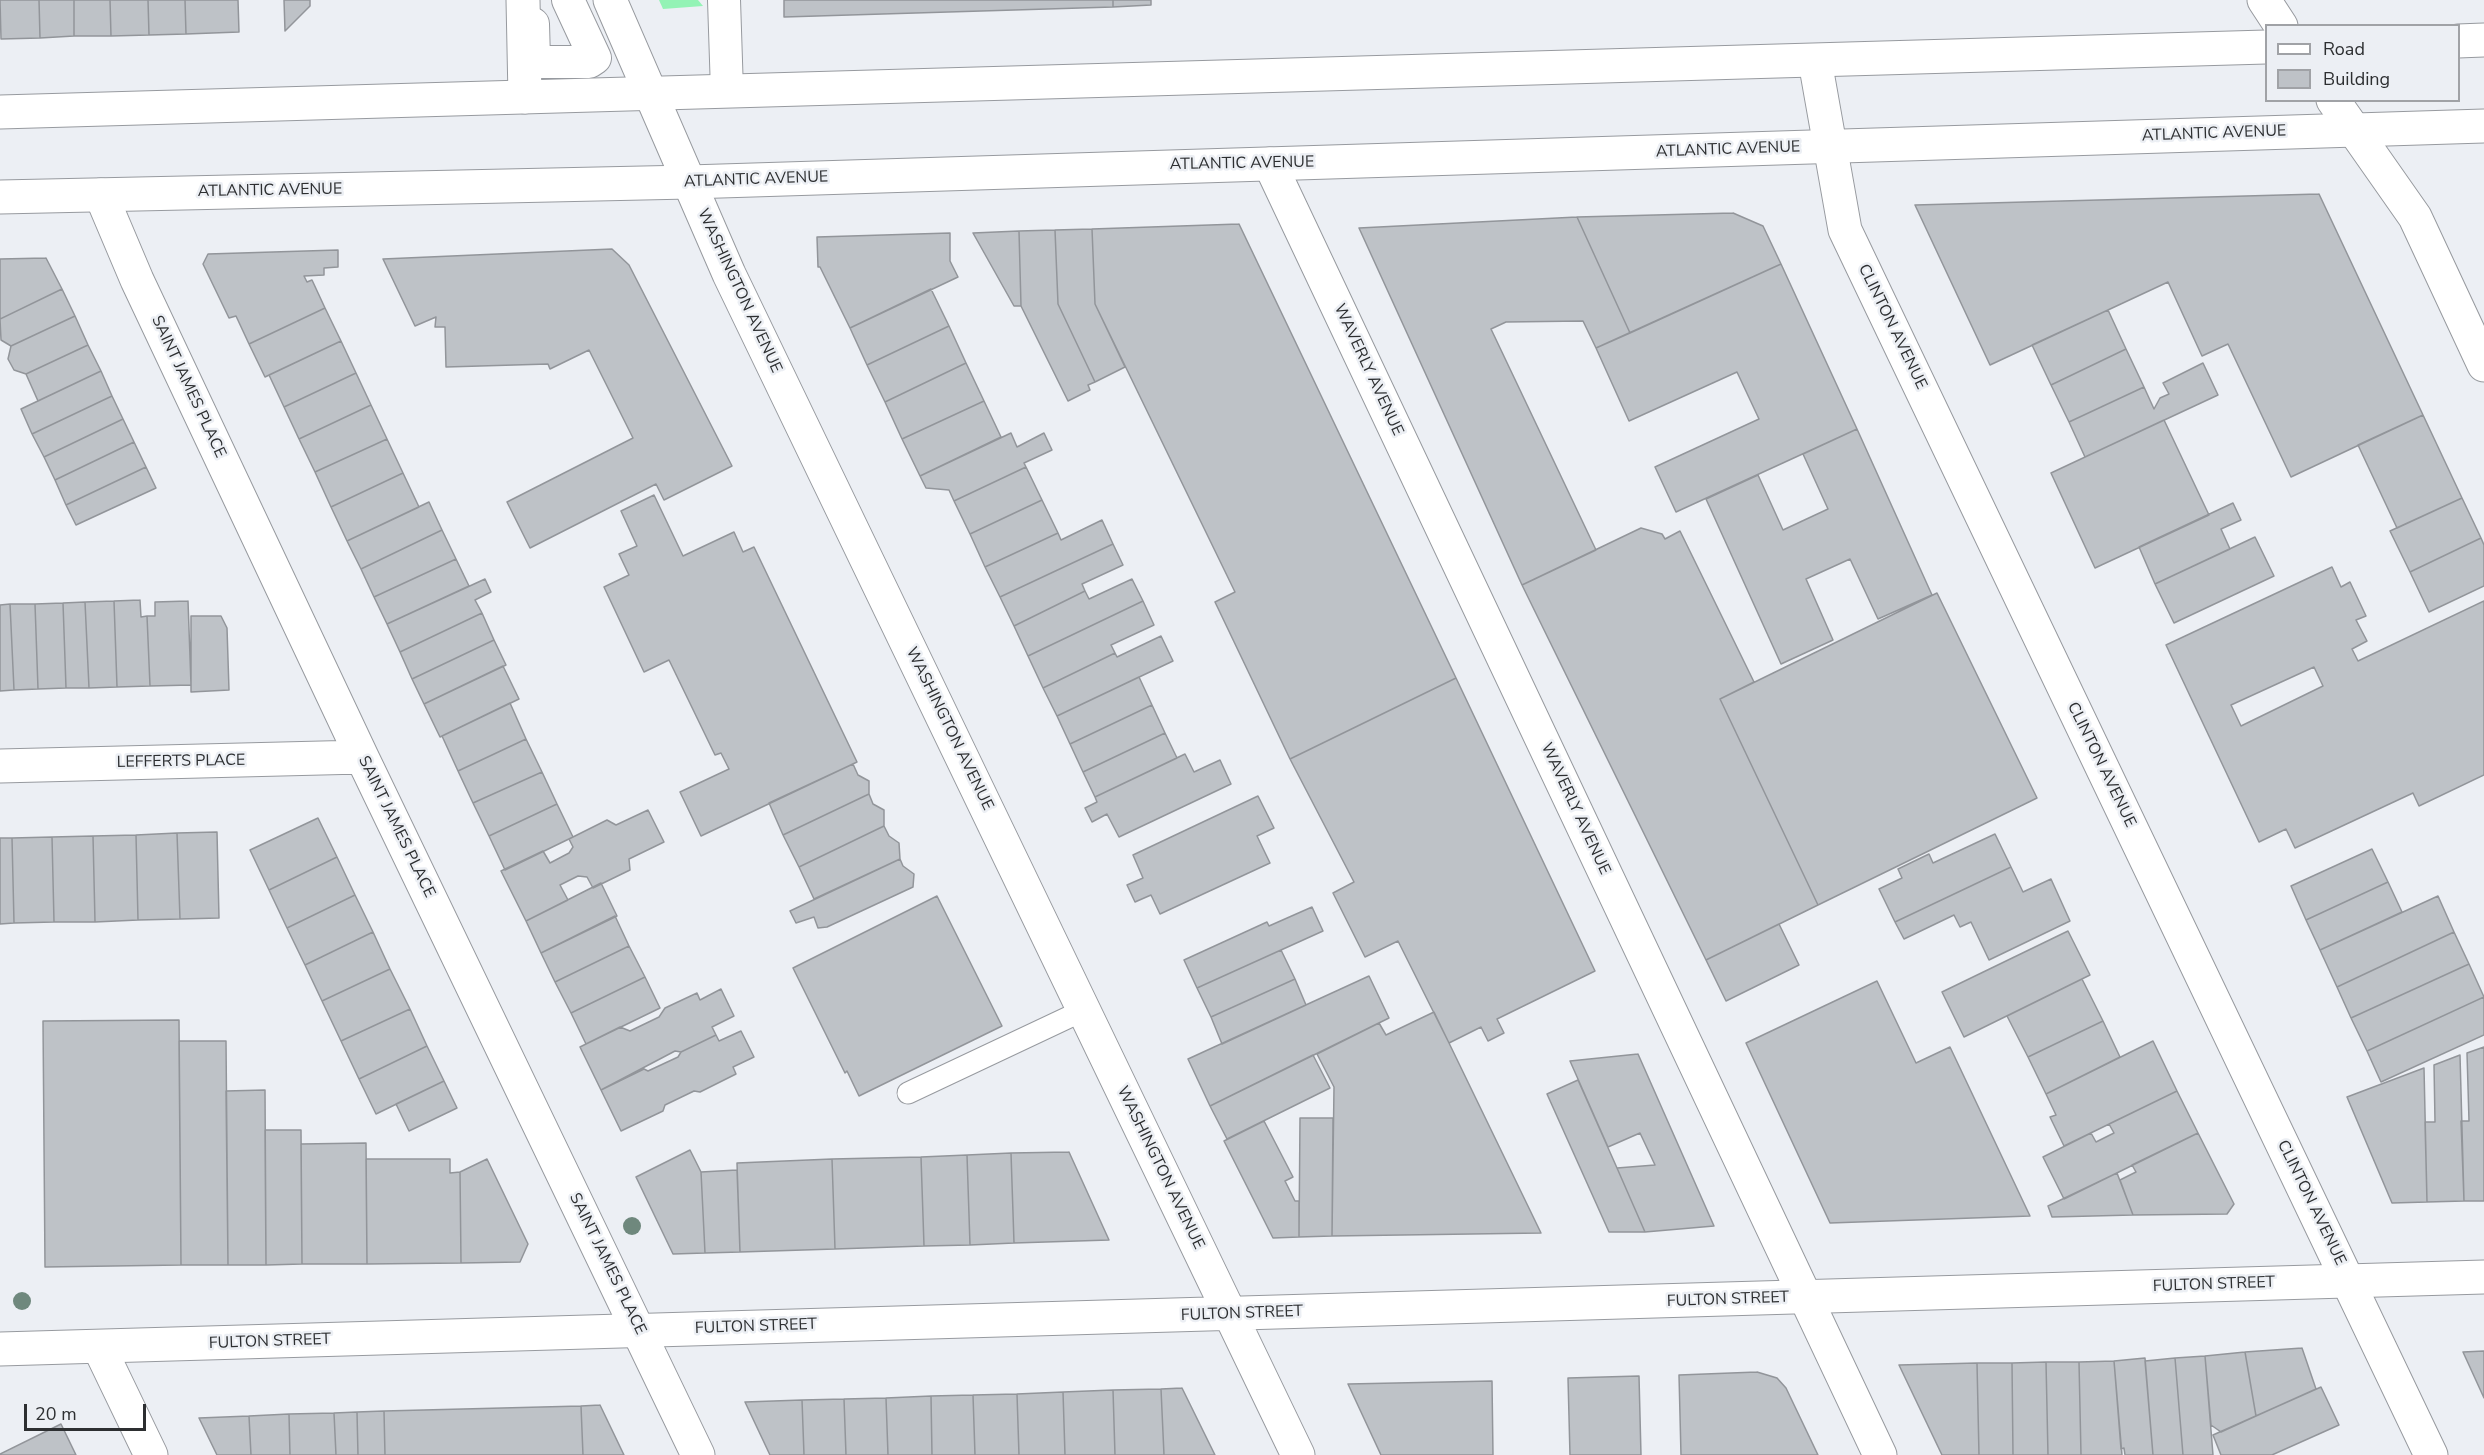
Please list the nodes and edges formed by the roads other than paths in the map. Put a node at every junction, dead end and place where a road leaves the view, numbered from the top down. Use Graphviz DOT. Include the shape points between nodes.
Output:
graph roads {
  1 [pos="523,0"];
  2 [pos="533,0"];
  3 [pos="568,0"];
  4 [pos="610,0"];
  5 [pos="724,0"];
  6 [pos="2264,0"];
  7 [pos="2280,24"];
  8 [pos="2484,40"];
  9 [pos="2460,41"];
  10 [pos="2265,47"];
  11 [pos="1815,61"];
  12 [pos="727,91"];
  13 [pos="651,94"];
  14 [pos="525,97"];
  15 [pos="2335,102"];
  16 [pos="0,112"];
  17 [pos="2484,126"];
  18 [pos="2353,129"];
  19 [pos="1831,147"];
  20 [pos="1270,164"];
  21 [pos="689,182"];
  22 [pos="101,195"];
  23 [pos="0,198"];
  24 [pos="2484,365"];
  25 [pos="362,757"];
  26 [pos="0,766"];
  27 [pos="1084,1010"];
  28 [pos="908,1093"];
  29 [pos="2484,1277"];
  30 [pos="2348,1281"];
  31 [pos="1805,1297"];
  32 [pos="1230,1314"];
  33 [pos="639,1331"];
  34 [pos="99,1347"];
  35 [pos="0,1349"];
  36 [pos="151,1455"];
  37 [pos="698,1455"];
  38 [pos="1298,1455"];
  39 [pos="1880,1455"];
  40 [pos="2432,1455"];
  1 -- 14 [label="main road"];
  2 -- 3 [label="street" via="534,59 589,62 594,58"];
  4 -- 13 [label="main road, WASHINGTON AVENUE"];
  5 -- 12 [label="street"];
  6 -- 7 [label="main road"];
  8 -- 9 [label="main road"];
  10 -- 11 [label="main road"];
  11 -- 12 [label="main road"];
  11 -- 19 [label="main road, CLINTON AVENUE"];
  12 -- 13 [label="main road"];
  13 -- 14 [label="main road"];
  13 -- 21 [label="main road, WASHINGTON AVENUE"];
  14 -- 16 [label="main road"];
  15 -- 18 [label="main road"];
  17 -- 18 [label="main road, ATLANTIC AVENUE"];
  18 -- 19 [label="main road, ATLANTIC AVENUE"];
  18 -- 24 [label="main road" via="2415,217"];
  19 -- 20 [label="main road, ATLANTIC AVENUE"];
  19 -- 30 [label="main road, CLINTON AVENUE" via="1845,230"];
  20 -- 21 [label="main road, ATLANTIC AVENUE"];
  20 -- 31 [label="main road, WAVERLY AVENUE"];
  21 -- 22 [label="main road, ATLANTIC AVENUE"];
  21 -- 27 [label="main road, WASHINGTON AVENUE" via="729,274"];
  22 -- 23 [label="main road, ATLANTIC AVENUE"];
  22 -- 25 [label="main road, SAINT JAMES PLACE" via="137,280"];
  25 -- 26 [label="main road, LEFFERTS PLACE"];
  25 -- 33 [label="main road, SAINT JAMES PLACE"];
  27 -- 28 [label="lane"];
  27 -- 32 [label="main road, WASHINGTON AVENUE"];
  29 -- 30 [label="main road, FULTON STREET"];
  30 -- 31 [label="main road, FULTON STREET"];
  30 -- 40 [label="main road, CLINTON AVENUE"];
  31 -- 32 [label="main road, FULTON STREET"];
  31 -- 39 [label="main road, WAVERLY AVENUE"];
  32 -- 33 [label="main road, FULTON STREET"];
  32 -- 38 [label="main road, WASHINGTON AVENUE"];
  33 -- 34 [label="main road, FULTON STREET"];
  33 -- 37 [label="main road, SAINT JAMES PLACE"];
  34 -- 35 [label="main road, FULTON STREET"];
  34 -- 36 [label="main road"];
}
